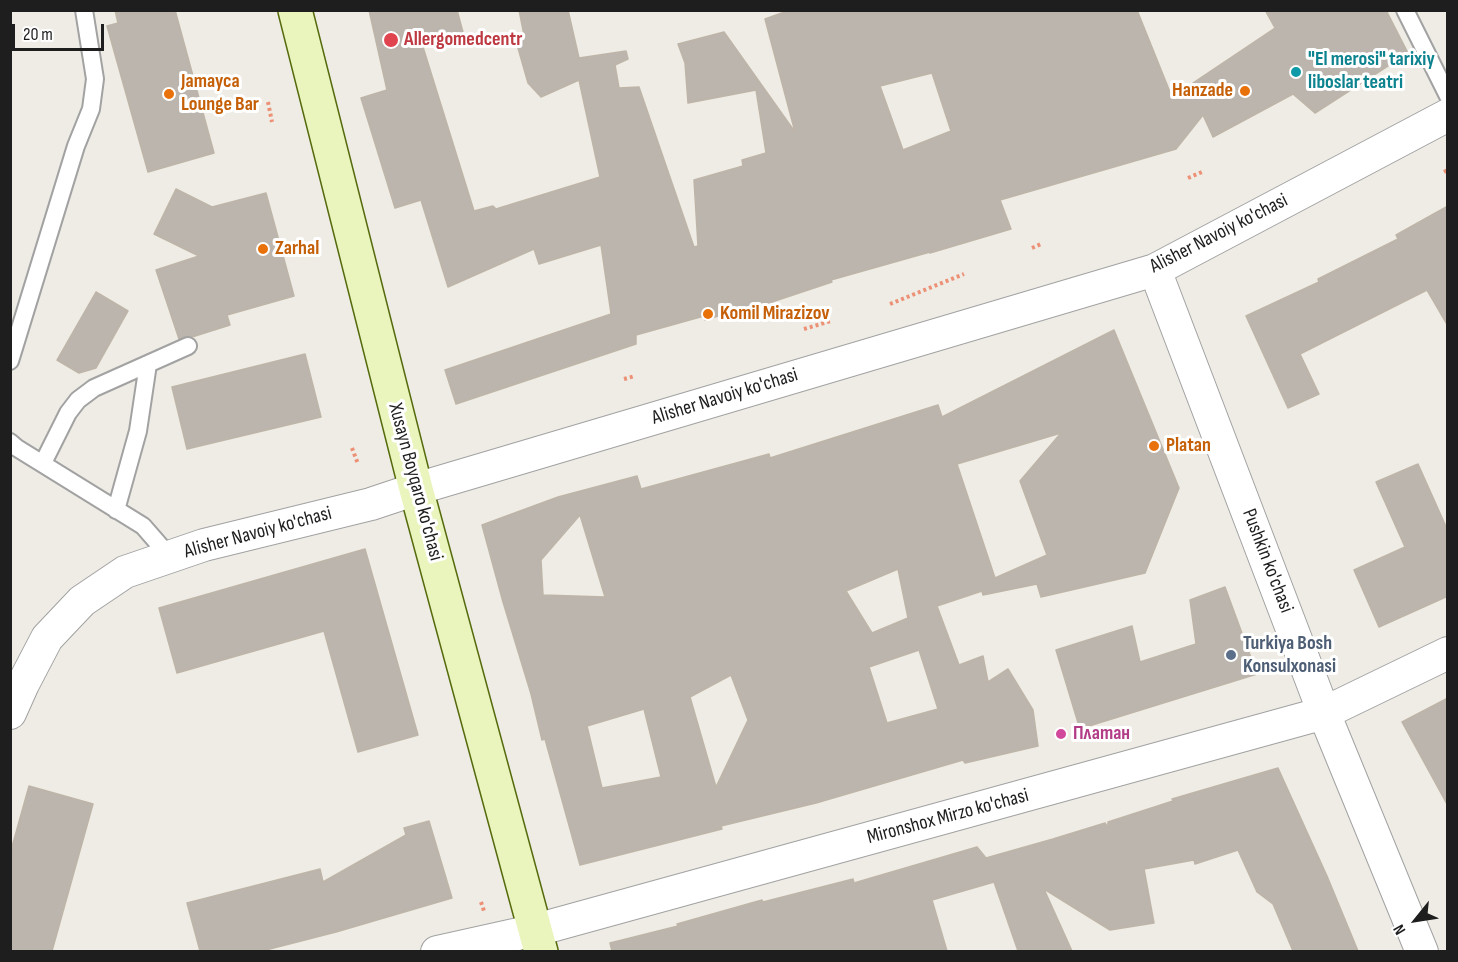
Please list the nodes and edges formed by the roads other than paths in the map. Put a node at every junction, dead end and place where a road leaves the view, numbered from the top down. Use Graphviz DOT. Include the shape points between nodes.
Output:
graph roads {
  1 [pos="84,10"];
  2 [pos="294,10"];
  3 [pos="1405,10"];
  4 [pos="1448,96"];
  5 [pos="1448,116"];
  6 [pos="1155,270"];
  7 [pos="188,346"];
  8 [pos="10,361"];
  9 [pos="148,364"];
  10 [pos="10,442"];
  11 [pos="43,463"];
  12 [pos="417,489"];
  13 [pos="116,510"];
  14 [pos="170,557"];
  15 [pos="1448,653"];
  16 [pos="17,686"];
  17 [pos="1324,712"];
  18 [pos="10,713"];
  19 [pos="539,941"];
  20 [pos="438,951"];
  21 [pos="1422,951"];
  1 -- 8 [label="lane" via="95,79 91,109"];
  2 -- 12 [label="main road, Xusayn Boyqaro ko'chasi"];
  3 -- 4 [label="lane"];
  5 -- 6 [label="street, Alisher Navoiy ko'chasi"];
  6 -- 12 [label="street, Alisher Navoiy ko'chasi"];
  6 -- 17 [label="street, Pushkin ko'chasi"];
  7 -- 9 [label="lane"];
  9 -- 11 [label="lane" via="94,388 78,400"];
  9 -- 13 [label="lane" via="138,431"];
  10 -- 11 [label="lane"];
  11 -- 13 [label="lane"];
  12 -- 14 [label="street, Alisher Navoiy ko'chasi" via="371,504 204,544"];
  12 -- 19 [label="main road, Xusayn Boyqaro ko'chasi"];
  13 -- 14 [label="lane" via="143,526"];
  14 -- 16 [label="street, Alisher Navoiy ko'chasi" via="125,572 82,601 47,639"];
  15 -- 17 [label="street, Mironshox Mirzo ko'chasi"];
  16 -- 18 [label="street, Alisher Navoiy ko'chasi"];
  17 -- 19 [label="street, Mironshox Mirzo ko'chasi"];
  17 -- 21 [label="street, Pushkin ko'chasi"];
  19 -- 20 [label="street, Mironshox Mirzo ko'chasi"];
}
